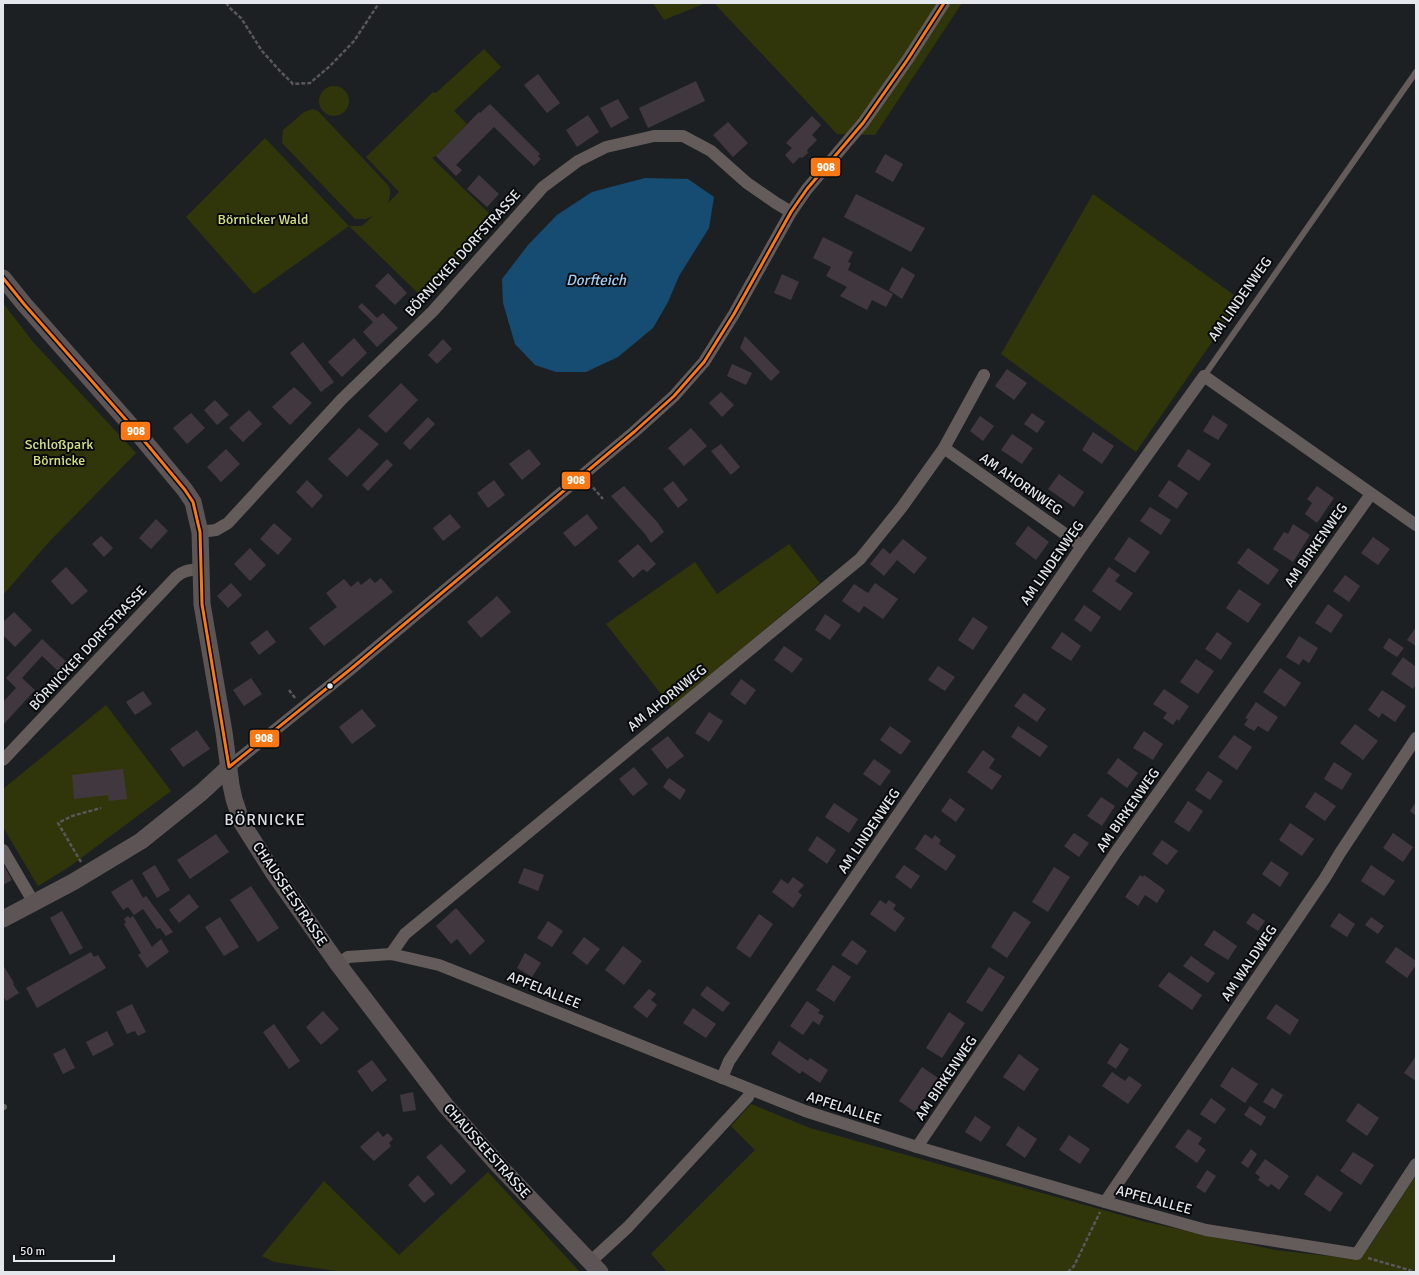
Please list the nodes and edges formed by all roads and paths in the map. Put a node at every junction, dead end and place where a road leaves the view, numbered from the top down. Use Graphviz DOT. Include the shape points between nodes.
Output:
graph roads {
  1 [pos="226,3"];
  2 [pos="379,3"];
  3 [pos="944,3"];
  4 [pos="1416,72"];
  5 [pos="791,212"];
  6 [pos="3,278"];
  7 [pos="984,375"];
  8 [pos="1204,376"];
  9 [pos="944,448"];
  10 [pos="589,483"];
  11 [pos="1370,494"];
  12 [pos="603,498"];
  13 [pos="1416,526"];
  14 [pos="200,532"];
  15 [pos="1082,546"];
  16 [pos="188,572"];
  17 [pos="289,690"];
  18 [pos="295,698"];
  19 [pos="1416,738"];
  20 [pos="3,760"];
  21 [pos="229,767"];
  22 [pos="101,808"];
  23 [pos="3,850"];
  24 [pos="81,862"];
  25 [pos="34,903"];
  26 [pos="3,919"];
  27 [pos="391,954"];
  28 [pos="338,964"];
  29 [pos="722,1078"];
  30 [pos="751,1090"];
  31 [pos="917,1147"];
  32 [pos="1416,1164"];
  33 [pos="1105,1202"];
  34 [pos="1357,1254"];
  35 [pos="595,1267"];
  36 [pos="1068,1272"];
  37 [pos="1416,1272"];
  1 -- 2 [label="path" via="241,18 262,51 293,84 310,83 330,66 354,41"];
  3 -- 5 [label="street" via="863,123 807,189"];
  4 -- 8 [label="lane, AM LINDENWEG"];
  5 -- 14 [label="street, BÖRNICKER DORFSTRASSE" via="748,183 711,151 683,136 654,136 606,147 578,161 543,187 433,311 342,399 228,523 216,530"];
  5 -- 21 [label="street" via="731,320 704,362 674,396 352,668"];
  6 -- 14 [label="main road, CHAUSSEESTRASSE" via="185,490 193,502"];
  7 -- 9 [label="street, AM AHORNWEG"];
  8 -- 11 [label="street"];
  8 -- 15 [label="street, AM LINDENWEG"];
  9 -- 15 [label="street, AM AHORNWEG"];
  9 -- 27 [label="street, AM AHORNWEG" via="902,507 860,559 405,934"];
  10 -- 12 [label="path"];
  11 -- 13 [label="street"];
  11 -- 31 [label="street, AM BIRKENWEG" via="1116,852"];
  14 -- 16 [label="main road, CHAUSSEESTRASSE"];
  15 -- 29 [label="street, AM LINDENWEG" via="729,1061"];
  16 -- 20 [label="street, BÖRNICKER DORFSTRASSE"];
  16 -- 21 [label="main road, CHAUSSEESTRASSE" via="202,604"];
  17 -- 18 [label="path"];
  19 -- 33 [label="street, AM WALDWEG" via="1325,878"];
  21 -- 25 [label="main road" via="141,841"];
  21 -- 28 [label="main road, CHAUSSEESTRASSE" via="234,799 242,823"];
  22 -- 24 [label="path" via="58,823"];
  23 -- 25 [label="street"];
  25 -- 26 [label="main road"];
  27 -- 28 [label="street, APFELALLEE" via="348,958"];
  27 -- 29 [label="street, APFELALLEE" via="439,965"];
  28 -- 35 [label="main road, CHAUSSEESTRASSE" via="446,1106"];
  29 -- 30 [label="street, APFELALLEE"];
  30 -- 31 [label="street, APFELALLEE" via="805,1111"];
  30 -- 35 [label="street" via="748,1097 628,1227"];
  31 -- 33 [label="street, APFELALLEE"];
  32 -- 34 [label="street"];
  33 -- 34 [label="street, APFELALLEE" via="1206,1230"];
  33 -- 36 [label="path" via="1074,1266"];
  34 -- 37 [label="path"];
}
